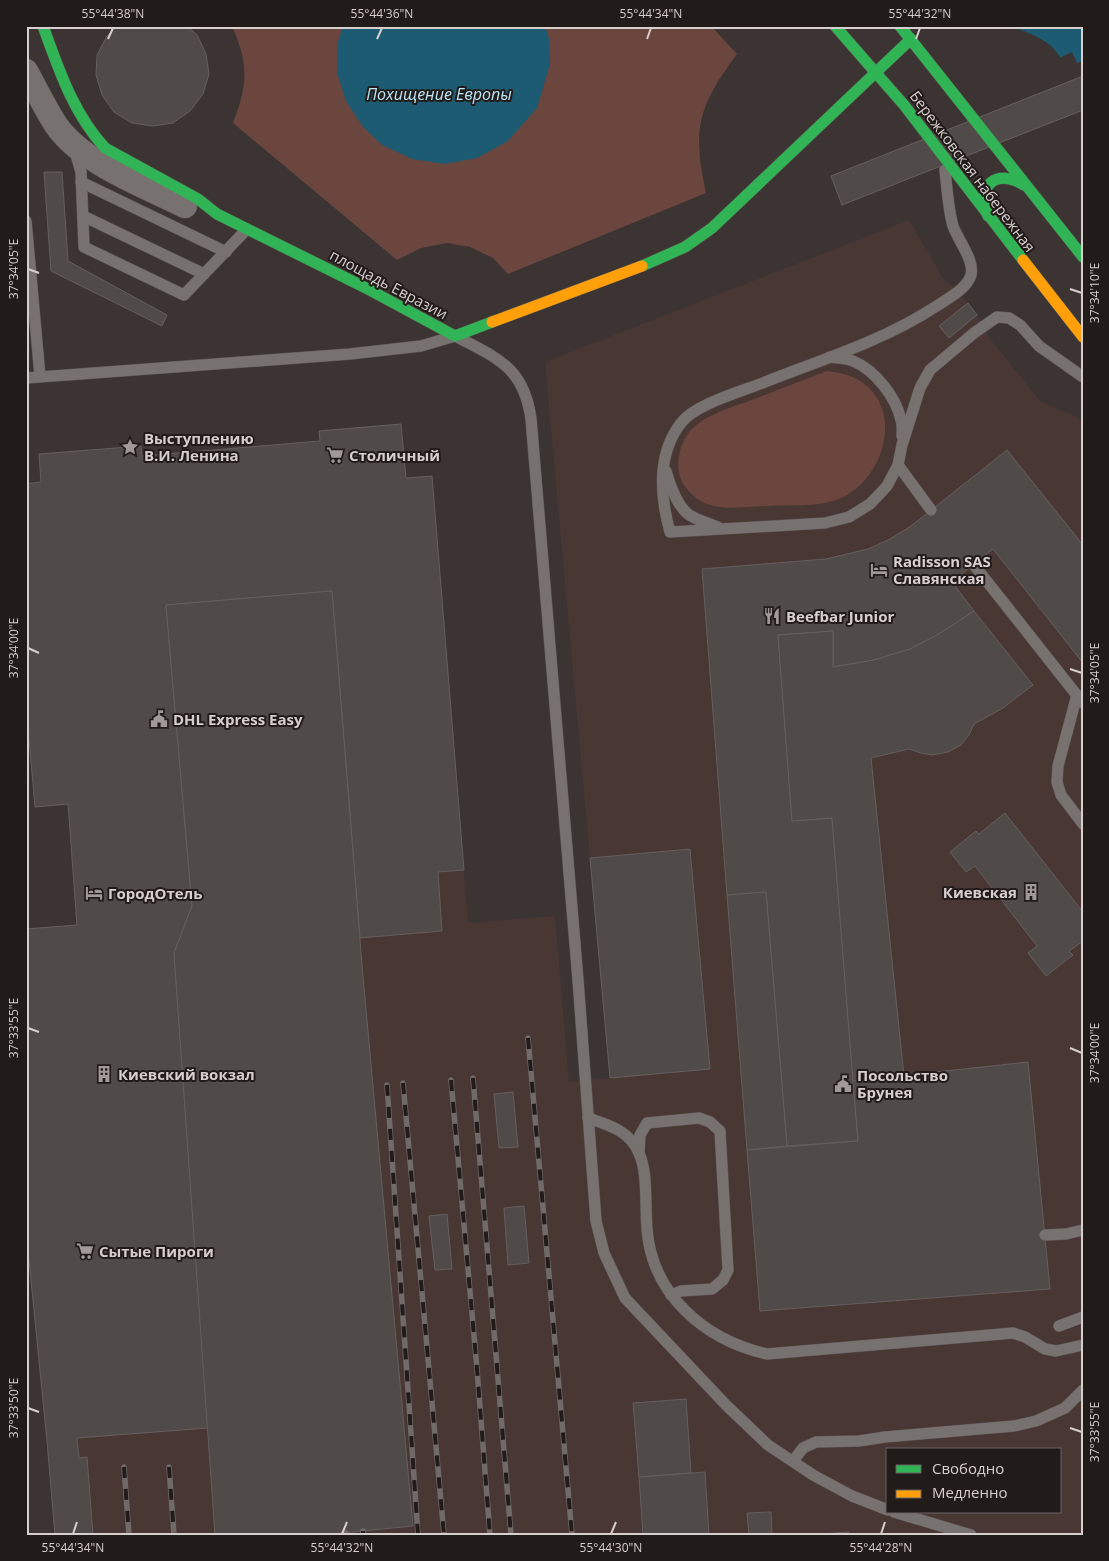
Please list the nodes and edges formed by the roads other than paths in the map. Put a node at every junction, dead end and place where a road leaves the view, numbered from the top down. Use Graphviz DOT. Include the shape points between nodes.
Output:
graph roads {
  1 [pos="43,26"];
  2 [pos="835,26"];
  3 [pos="900,26"];
  4 [pos="911,39"];
  5 [pos="26,71"];
  6 [pos="876,71"];
  7 [pos="74,144"];
  8 [pos="942,156"];
  9 [pos="81,182"];
  10 [pos="1024,185"];
  11 [pos="216,214"];
  12 [pos="83,216"];
  13 [pos="988,216"];
  14 [pos="26,221"];
  15 [pos="248,229"];
  16 [pos="226,252"];
  17 [pos="1083,257"];
  18 [pos="204,274"];
  19 [pos="455,336"];
  20 [pos="1083,337"];
  21 [pos="830,357"];
  22 [pos="40,376"];
  23 [pos="1083,377"];
  24 [pos="26,378"];
  25 [pos="902,445"];
  26 [pos="664,464"];
  27 [pos="898,466"];
  28 [pos="931,510"];
  29 [pos="723,528"];
  30 [pos="974,565"];
  31 [pos="1080,699"];
  32 [pos="1083,824"];
  33 [pos="588,1118"];
  34 [pos="639,1153"];
  35 [pos="1083,1230"];
  36 [pos="1045,1235"];
  37 [pos="671,1295"];
  38 [pos="1083,1318"];
  39 [pos="1059,1326"];
  40 [pos="1083,1345"];
  41 [pos="1083,1390"];
  42 [pos="793,1461"];
  43 [pos="886,1509"];
  44 [pos="901,1514"];
  45 [pos="971,1535"];
  1 -- 11 [label="street, площадь Евразии" via="70,97 93,137 105,148 198,199"];
  2 -- 6 [label="street, Бережковская набережная"];
  3 -- 4 [label="street, Бережковская набережная"];
  4 -- 6 [label="street"];
  4 -- 10 [label="street, Бережковская набережная"];
  5 -- 7 [label="street" via="57,126"];
  6 -- 8 [label="street, Бережковская набережная"];
  6 -- 19 [label="street" via="712,228 685,247 661,259"];
  7 -- 9 [label="lane"];
  7 -- 11 [label="street" via="92,159 193,210"];
  8 -- 13 [label="street, Бережковская набережная"];
  8 -- 21 [label="lane" via="953,225 972,266 971,276 957,292 918,318"];
  9 -- 12 [label="lane"];
  9 -- 16 [label="lane"];
  10 -- 13 [label="street" via="1008,177 991,182 983,198"];
  10 -- 17 [label="street, Бережковская набережная"];
  11 -- 15 [label="street, площадь Евразии"];
  12 -- 18 [label="lane"];
  12 -- 18 [label="lane" via="84,247 184,295"];
  13 -- 20 [label="street, Бережковская набережная"];
  14 -- 22 [label="lane"];
  15 -- 16 [label="lane"];
  15 -- 19 [label="street, площадь Евразии"];
  16 -- 18 [label="lane"];
  19 -- 22 [label="lane, площадь Евразии" via="421,346 350,354"];
  19 -- 33 [label="lane" via="502,362 517,376 529,402"];
  21 -- 25 [label="lane" via="852,361 871,372 884,385 902,420"];
  21 -- 26 [label="lane" via="703,406 682,421 669,442"];
  22 -- 24 [label="lane, площадь Евразии"];
  23 -- 25 [label="lane" via="1039,346 1020,325 1009,318 997,317 930,370 920,388"];
  25 -- 27 [label="lane"];
  26 -- 29 [label="lane" via="670,485 688,514"];
  26 -- 29 [label="lane" via="662,487 670,532"];
  27 -- 28 [label="lane"];
  27 -- 29 [label="lane" via="887,486 870,504 849,517 825,523"];
  30 -- 31 [label="lane"];
  31 -- 32 [label="lane" via="1058,766 1057,782 1062,795"];
  33 -- 34 [label="lane" via="615,1127 628,1136"];
  33 -- 42 [label="lane" via="596,1221 604,1253 625,1298 726,1405 768,1445"];
  34 -- 37 [label="lane" via="643,1167 647,1232 654,1260"];
  34 -- 37 [label="lane" via="640,1134 647,1123 699,1118 720,1131 728,1270 723,1280 712,1289 681,1291"];
  35 -- 36 [label="lane"];
  37 -- 40 [label="lane" via="680,1307 716,1335 767,1354 1013,1333 1056,1351"];
  38 -- 39 [label="lane"];
  41 -- 42 [label="lane" via="1065,1408 1036,1421 859,1441 816,1442 803,1448"];
  42 -- 43 [label="lane" via="852,1496"];
  44 -- 45 [label="lane"];
}
